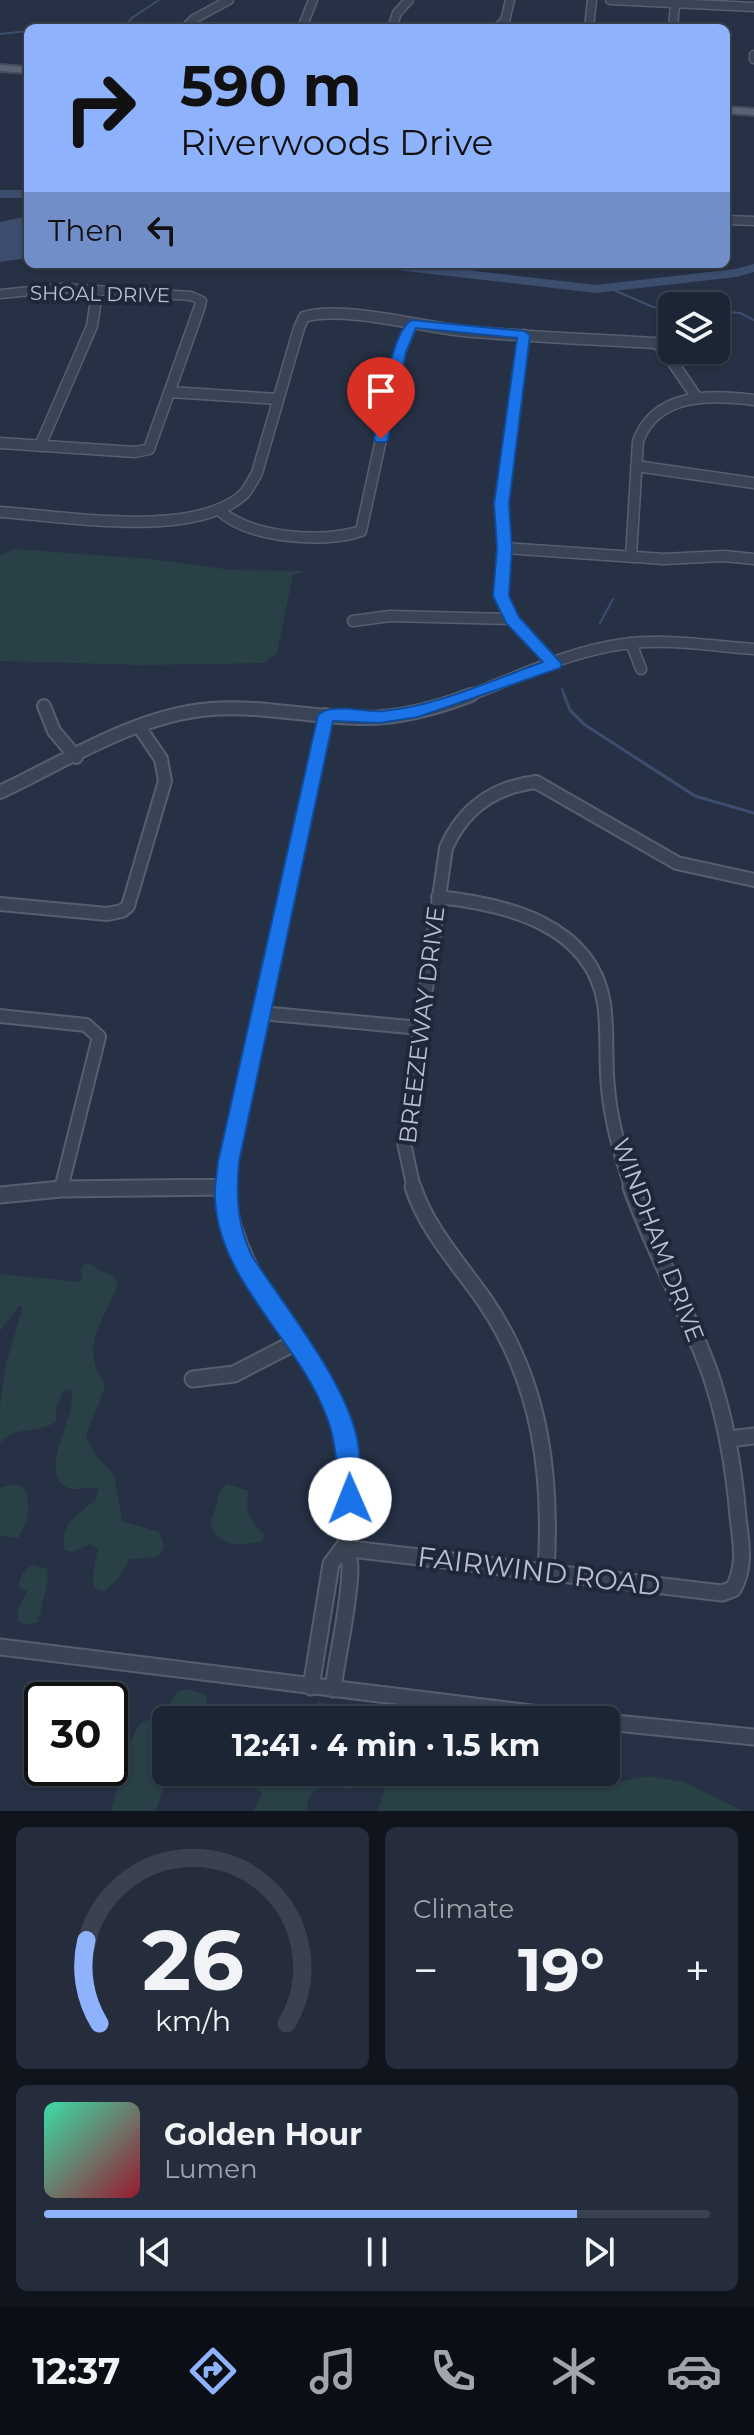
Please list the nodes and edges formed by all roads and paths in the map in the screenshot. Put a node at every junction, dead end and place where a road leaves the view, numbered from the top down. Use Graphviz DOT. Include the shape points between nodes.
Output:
graph roads {
  1 [pos="229,0"];
  2 [pos="313,0"];
  3 [pos="409,0"];
  4 [pos="510,0"];
  5 [pos="592,0"];
  6 [pos="610,0"];
  7 [pos="675,3"];
  8 [pos="754,7"];
  9 [pos="189,24"];
  10 [pos="304,24"];
  11 [pos="393,24"];
  12 [pos="502,24"];
  13 [pos="589,24"];
  14 [pos="673,24"];
  15 [pos="0,68"];
  16 [pos="24,70"];
  17 [pos="730,110"];
  18 [pos="754,112"];
  19 [pos="730,220"];
  20 [pos="754,221"];
  21 [pos="97,290"];
  22 [pos="0,294"];
  23 [pos="412,324"];
  24 [pos="524,335"];
  25 [pos="170,392"];
  26 [pos="697,398"];
  27 [pos="278,399"];
  28 [pos="754,400"];
  29 [pos="0,443"];
  30 [pos="40,446"];
  31 [pos="636,466"];
  32 [pos="754,483"];
  33 [pos="219,510"];
  34 [pos="0,512"];
  35 [pos="504,548"];
  36 [pos="631,557"];
  37 [pos="754,559"];
  38 [pos="512,619"];
  39 [pos="353,621"];
  40 [pos="631,643"];
  41 [pos="754,649"];
  42 [pos="554,664"];
  43 [pos="641,669"];
  44 [pos="44,706"];
  45 [pos="326,715"];
  46 [pos="140,728"];
  47 [pos="76,757"];
  48 [pos="0,792"];
  49 [pos="754,880"];
  50 [pos="438,897"];
  51 [pos="0,904"];
  52 [pos="261,1013"];
  53 [pos="0,1016"];
  54 [pos="420,1028"];
  55 [pos="225,1187"];
  56 [pos="61,1189"];
  57 [pos="0,1195"];
  58 [pos="296,1342"];
  59 [pos="193,1379"];
  60 [pos="754,1436"];
  61 [pos="729,1439"];
  62 [pos="343,1548"];
  63 [pos="546,1572"];
  64 [pos="733,1589"];
  65 [pos="0,1647"];
  66 [pos="311,1687"];
  67 [pos="333,1689"];
  68 [pos="473,1706"];
  69 [pos="620,1723"];
  70 [pos="754,1737"];
  1 -- 9 [label="street"];
  2 -- 10 [label="street"];
  3 -- 11 [label="street"];
  4 -- 12 [label="street"];
  5 -- 13 [label="street"];
  6 -- 7 [label="street"];
  7 -- 8 [label="street"];
  7 -- 14 [label="street"];
  15 -- 16 [label="main road"];
  17 -- 18 [label="main road"];
  19 -- 20 [label="street"];
  21 -- 22 [label="street, SHOAL DRIVE"];
  21 -- 25 [label="street, SHOAL DRIVE" via="200,298"];
  21 -- 30 [label="street" via="92,326"];
  23 -- 24 [label="street"];
  23 -- 27 [label="street" via="308,315 299,328"];
  23 -- 33 [label="street" via="400,352 363,527 357,534 249,529"];
  24 -- 26 [label="street" via="658,344"];
  24 -- 35 [label="street" via="501,504"];
  25 -- 27 [label="street"];
  25 -- 30 [label="street" via="145,451"];
  26 -- 28 [label="street"];
  26 -- 31 [label="street" via="673,404 647,420 638,435"];
  27 -- 33 [label="street" via="254,480"];
  29 -- 30 [label="street"];
  31 -- 32 [label="street"];
  31 -- 36 [label="street"];
  33 -- 34 [label="street" via="156,523"];
  35 -- 36 [label="street"];
  35 -- 38 [label="street" via="501,596"];
  36 -- 37 [label="street"];
  38 -- 39 [label="street"];
  38 -- 42 [label="street"];
  40 -- 41 [label="street"];
  40 -- 42 [label="street"];
  40 -- 43 [label="street"];
  42 -- 45 [label="street" via="418,712"];
  44 -- 47 [label="street" via="54,731"];
  45 -- 46 [label="street" via="208,709"];
  45 -- 52 [label="street"];
  46 -- 47 [label="street"];
  46 -- 51 [label="street" via="161,759 165,781 130,901 122,911 107,914"];
  47 -- 48 [label="street"];
  49 -- 50 [label="street, BREEZEWAY DRIVE" via="677,863 536,782 487,799 458,823 446,848"];
  50 -- 54 [label="street, BREEZEWAY DRIVE"];
  50 -- 61 [label="street, WINDHAM DRIVE" via="485,902 527,915 564,937 592,968 605,1005 607,1083 624,1162 708,1369"];
  52 -- 54 [label="street"];
  52 -- 55 [label="street"];
  53 -- 56 [label="street" via="79,1024 96,1032 98,1050"];
  54 -- 63 [label="street, BREEZEWAY DRIVE" via="404,1143 408,1181 425,1218 501,1324 529,1383 548,1476"];
  55 -- 56 [label="street"];
  55 -- 58 [label="street" via="238,1250"];
  56 -- 57 [label="street"];
  58 -- 59 [label="street" via="240,1373"];
  58 -- 62 [label="street" via="323,1383 347,1443 351,1480"];
  60 -- 61 [label="street"];
  61 -- 64 [label="street, WINDHAM DRIVE" via="741,1562"];
  62 -- 63 [label="street, FAIRWIND ROAD"];
  62 -- 66 [label="street" via="331,1564"];
  62 -- 67 [label="street" via="350,1566"];
  63 -- 64 [label="street, FAIRWIND ROAD" via="722,1593"];
  65 -- 66 [label="street"];
  66 -- 67 [label="street"];
  67 -- 68 [label="street"];
  69 -- 70 [label="street"];
}
